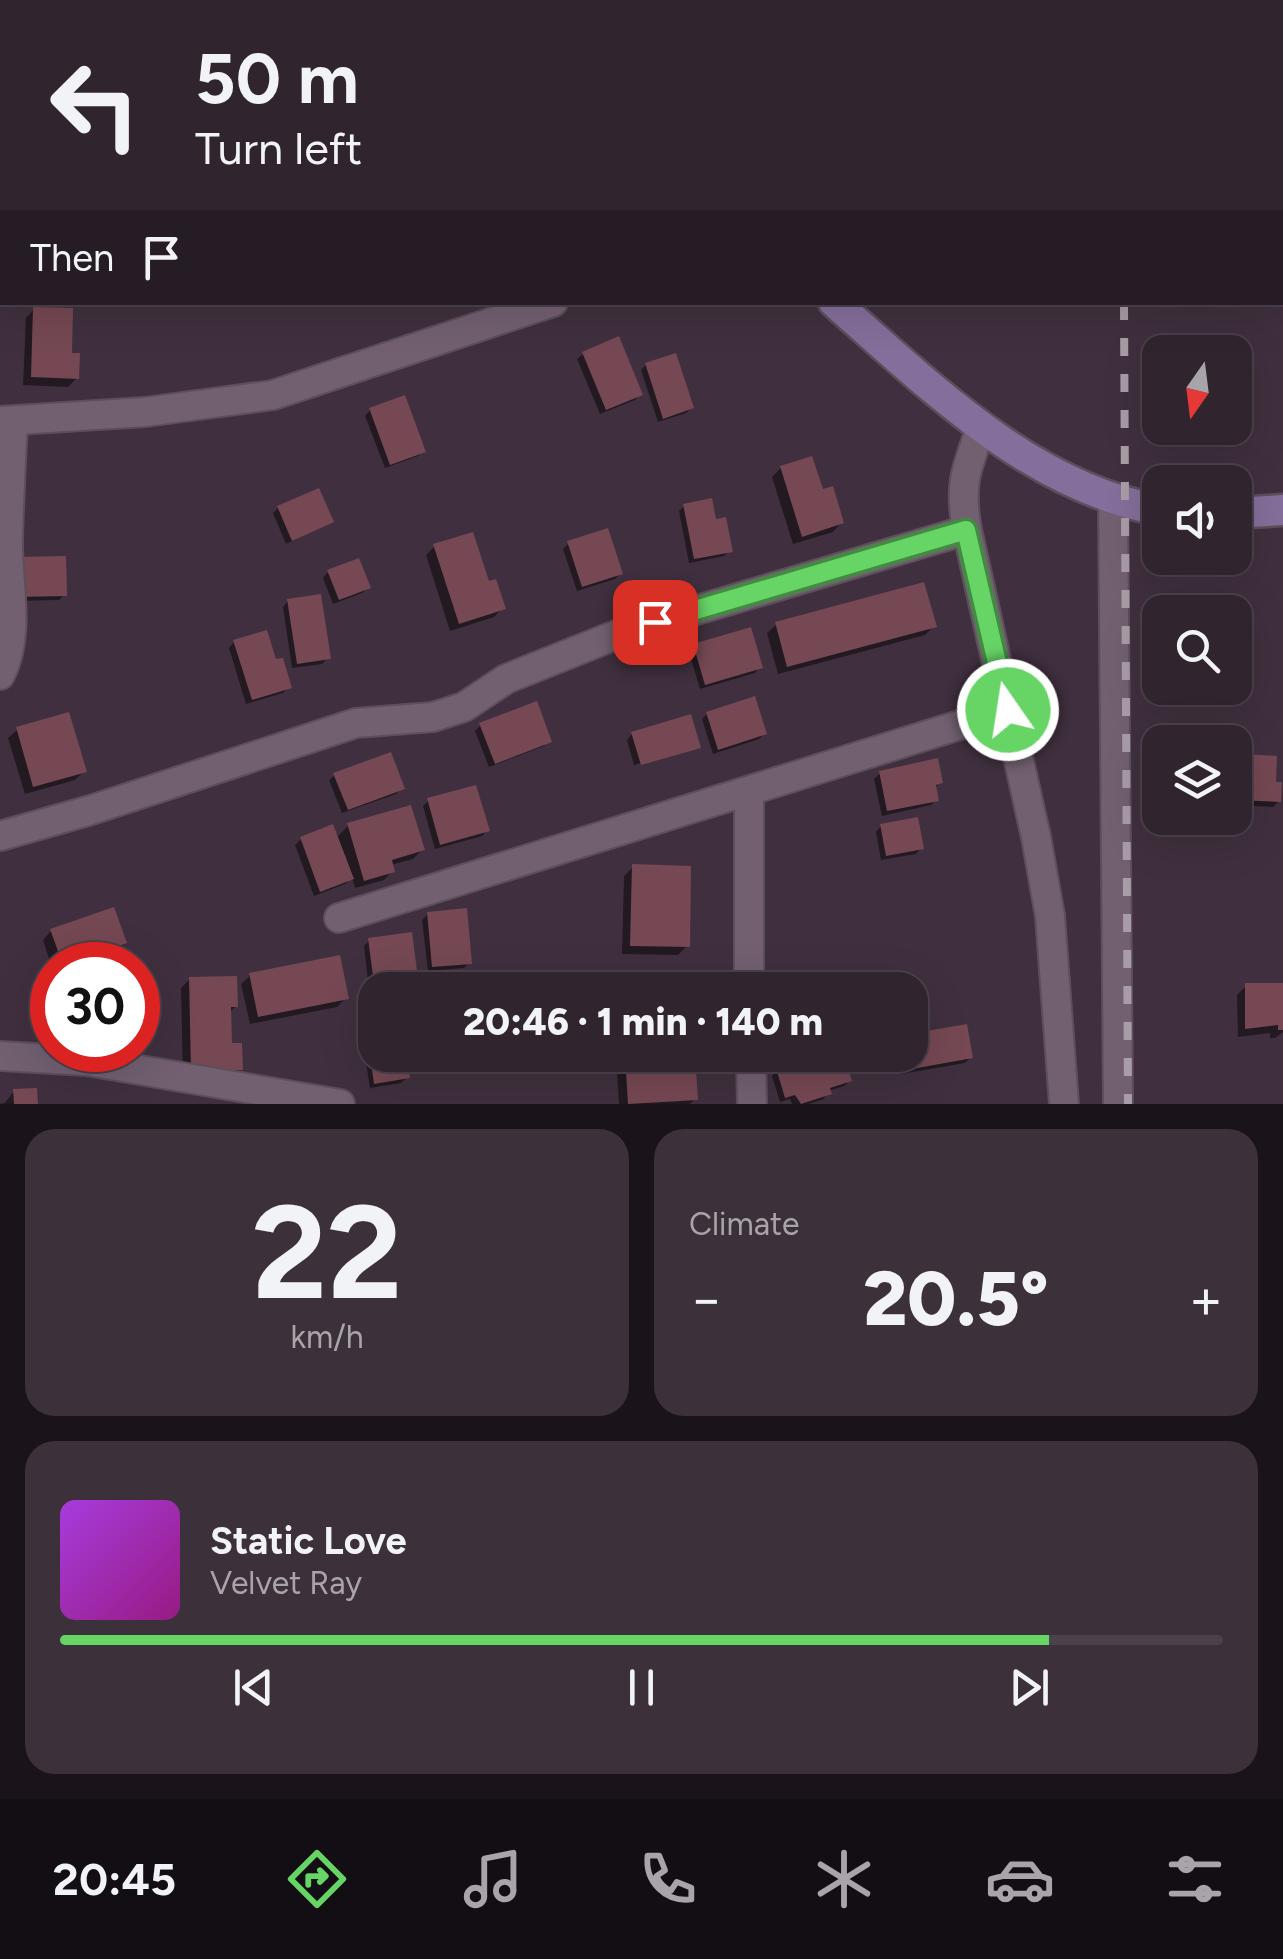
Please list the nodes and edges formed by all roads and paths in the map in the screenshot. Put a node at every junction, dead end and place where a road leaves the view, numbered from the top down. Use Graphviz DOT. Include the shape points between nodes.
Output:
graph roads {
  1 [pos="545,305"];
  2 [pos="838,305"];
  3 [pos="6,421"];
  4 [pos="981,428"];
  5 [pos="1113,500"];
  6 [pos="1142,506"];
  7 [pos="1283,510"];
  8 [pos="1252,512"];
  9 [pos="966,530"];
  10 [pos="0,675"];
  11 [pos="1008,710"];
  12 [pos="750,791"];
  13 [pos="0,836"];
  14 [pos="339,918"];
  15 [pos="749,972"];
  16 [pos="0,1056"];
  17 [pos="751,1072"];
  18 [pos="340,1104"];
  19 [pos="752,1104"];
  20 [pos="1064,1104"];
  21 [pos="1118,1104"];
  1 -- 3 [label="street" via="273,396"];
  2 -- 4 [label="street"];
  3 -- 10 [label="street" via="11,636"];
  4 -- 5 [label="street"];
  4 -- 9 [label="street" via="961,498"];
  5 -- 6 [label="street"];
  5 -- 21 [label="street"];
  7 -- 8 [label="street"];
  9 -- 11 [label="street"];
  9 -- 13 [label="street" via="626,631 506,679 464,707 432,717 356,723"];
  11 -- 12 [label="street"];
  11 -- 20 [label="street" via="1050,916"];
  12 -- 14 [label="street"];
  12 -- 15 [label="street"];
  16 -- 18 [label="street" via="87,1061"];
  17 -- 19 [label="street"];
}
